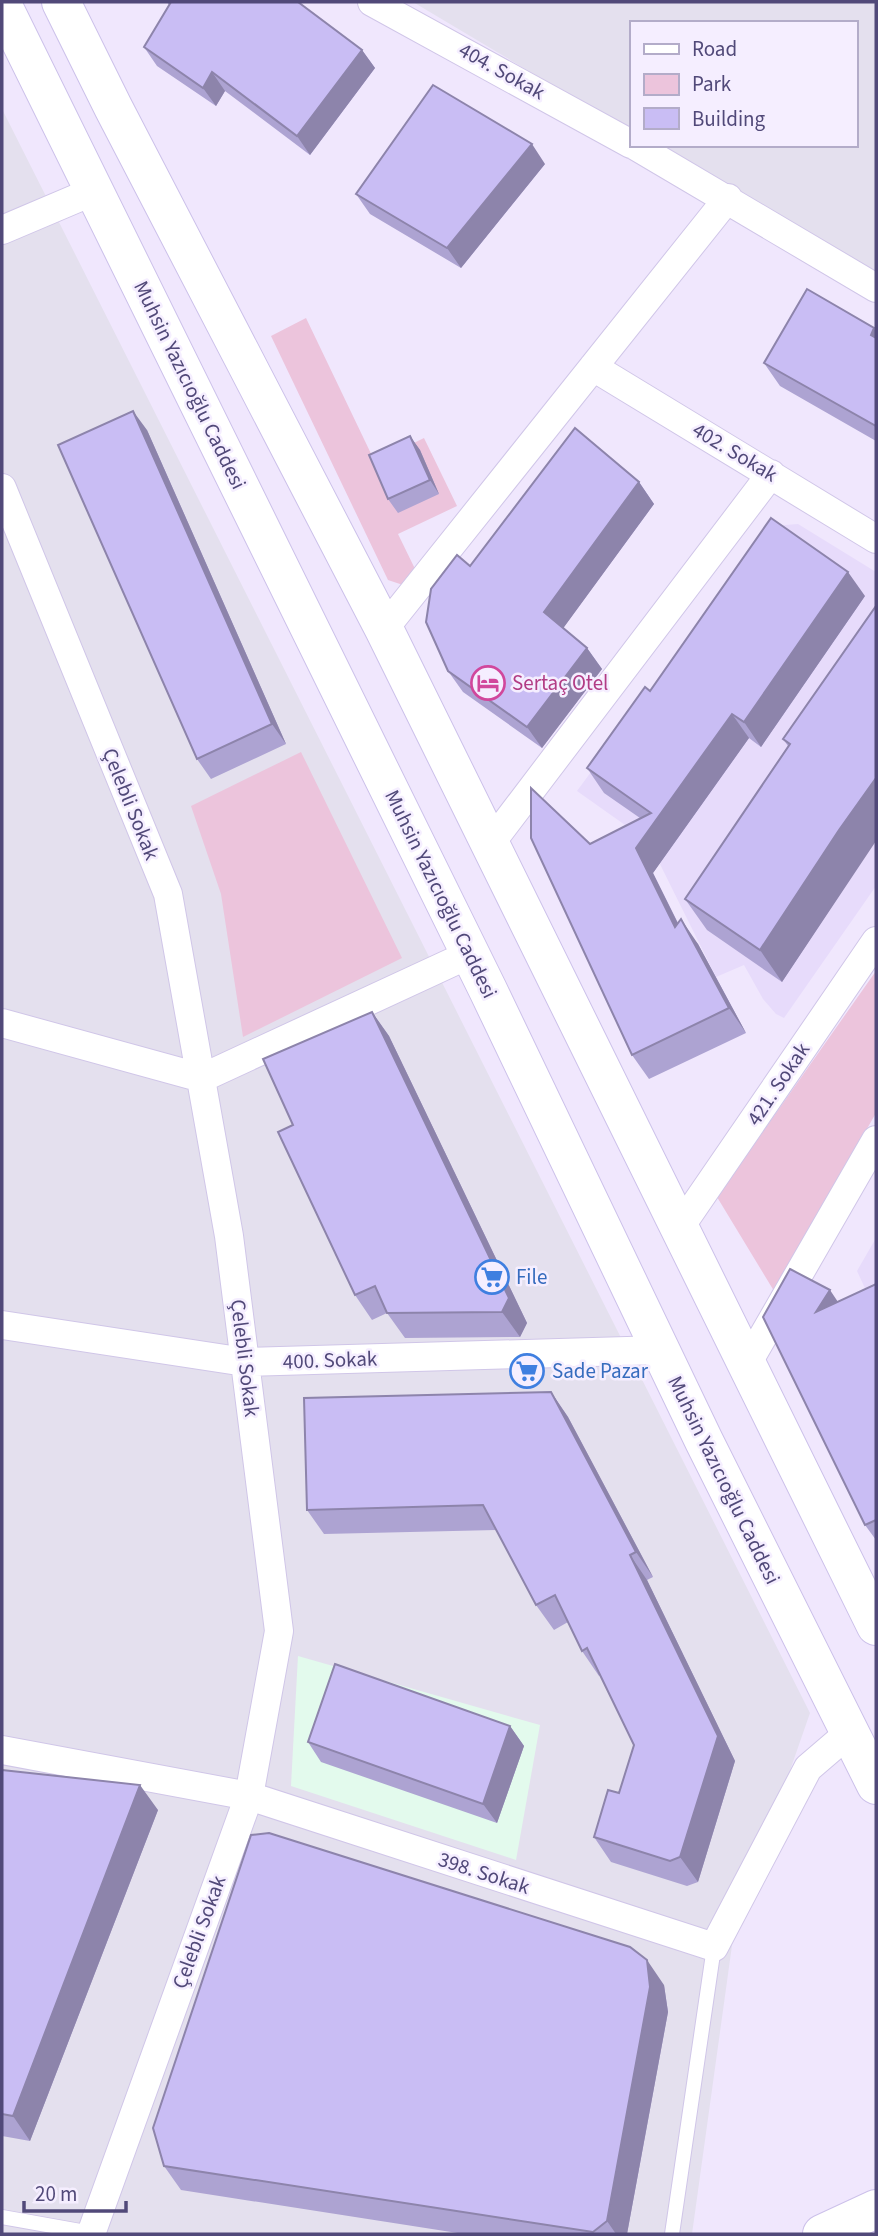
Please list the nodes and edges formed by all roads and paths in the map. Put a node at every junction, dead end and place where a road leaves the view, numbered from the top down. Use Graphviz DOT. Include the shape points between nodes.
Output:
graph roads {
  1 [pos="61,2"];
  2 [pos="372,2"];
  3 [pos="2,4"];
  4 [pos="630,142"];
  5 [pos="638,147"];
  6 [pos="94,191"];
  7 [pos="728,198"];
  8 [pos="2,230"];
  9 [pos="876,288"];
  10 [pos="593,367"];
  11 [pos="771,474"];
  12 [pos="2,488"];
  13 [pos="876,539"];
  14 [pos="384,629"];
  15 [pos="490,844"];
  16 [pos="876,941"];
  17 [pos="470,954"];
  18 [pos="2,1023"];
  19 [pos="202,1078"];
  20 [pos="876,1140"];
  21 [pos="680,1227"];
  22 [pos="2,1325"];
  23 [pos="660,1350"];
  24 [pos="246,1362"];
  25 [pos="747,1364"];
  26 [pos="876,1626"];
  27 [pos="850,1732"];
  28 [pos="2,1750"];
  29 [pos="876,1785"];
  30 [pos="249,1796"];
  31 [pos="714,1947"];
  32 [pos="876,2208"];
  33 [pos="2,2217"];
  34 [pos="94,2234"];
  35 [pos="672,2234"];
  36 [pos="821,2234"];
  1 -- 14 [label="main road"];
  2 -- 4 [label="street, 404. Sokak"];
  3 -- 6 [label="main road, Muhsin Yazıcıoğlu Caddesi"];
  5 -- 7 [label="street, 404. Sokak"];
  6 -- 8 [label="street"];
  6 -- 17 [label="main road, Muhsin Yazıcıoğlu Caddesi"];
  7 -- 9 [label="street, 404. Sokak"];
  7 -- 10 [label="street"];
  10 -- 11 [label="street, 402. Sokak"];
  10 -- 14 [label="street"];
  11 -- 13 [label="street, 402. Sokak"];
  11 -- 15 [label="street"];
  12 -- 19 [label="street, Çelebli Sokak" via="168,894"];
  14 -- 15 [label="main road"];
  15 -- 21 [label="main road"];
  16 -- 21 [label="street, 421. Sokak"];
  17 -- 19 [label="street"];
  17 -- 23 [label="main road, Muhsin Yazıcıoğlu Caddesi"];
  18 -- 19 [label="street"];
  19 -- 24 [label="street, Çelebli Sokak"];
  20 -- 25 [label="street"];
  21 -- 25 [label="main road"];
  22 -- 24 [label="street, 400. Sokak"];
  23 -- 24 [label="street, 400. Sokak"];
  23 -- 27 [label="main road, Muhsin Yazıcıoğlu Caddesi"];
  24 -- 30 [label="street, Çelebli Sokak" via="279,1631"];
  25 -- 26 [label="main road"];
  27 -- 29 [label="main road, Muhsin Yazıcıoğlu Caddesi"];
  27 -- 31 [label="street" via="808,1768"];
  28 -- 30 [label="street, 398. Sokak"];
  30 -- 31 [label="street, 398. Sokak"];
  30 -- 34 [label="street, Çelebli Sokak"];
  31 -- 35 [label="lane"];
  32 -- 36 [label="main road"];
  33 -- 34 [label="lane"];
}
